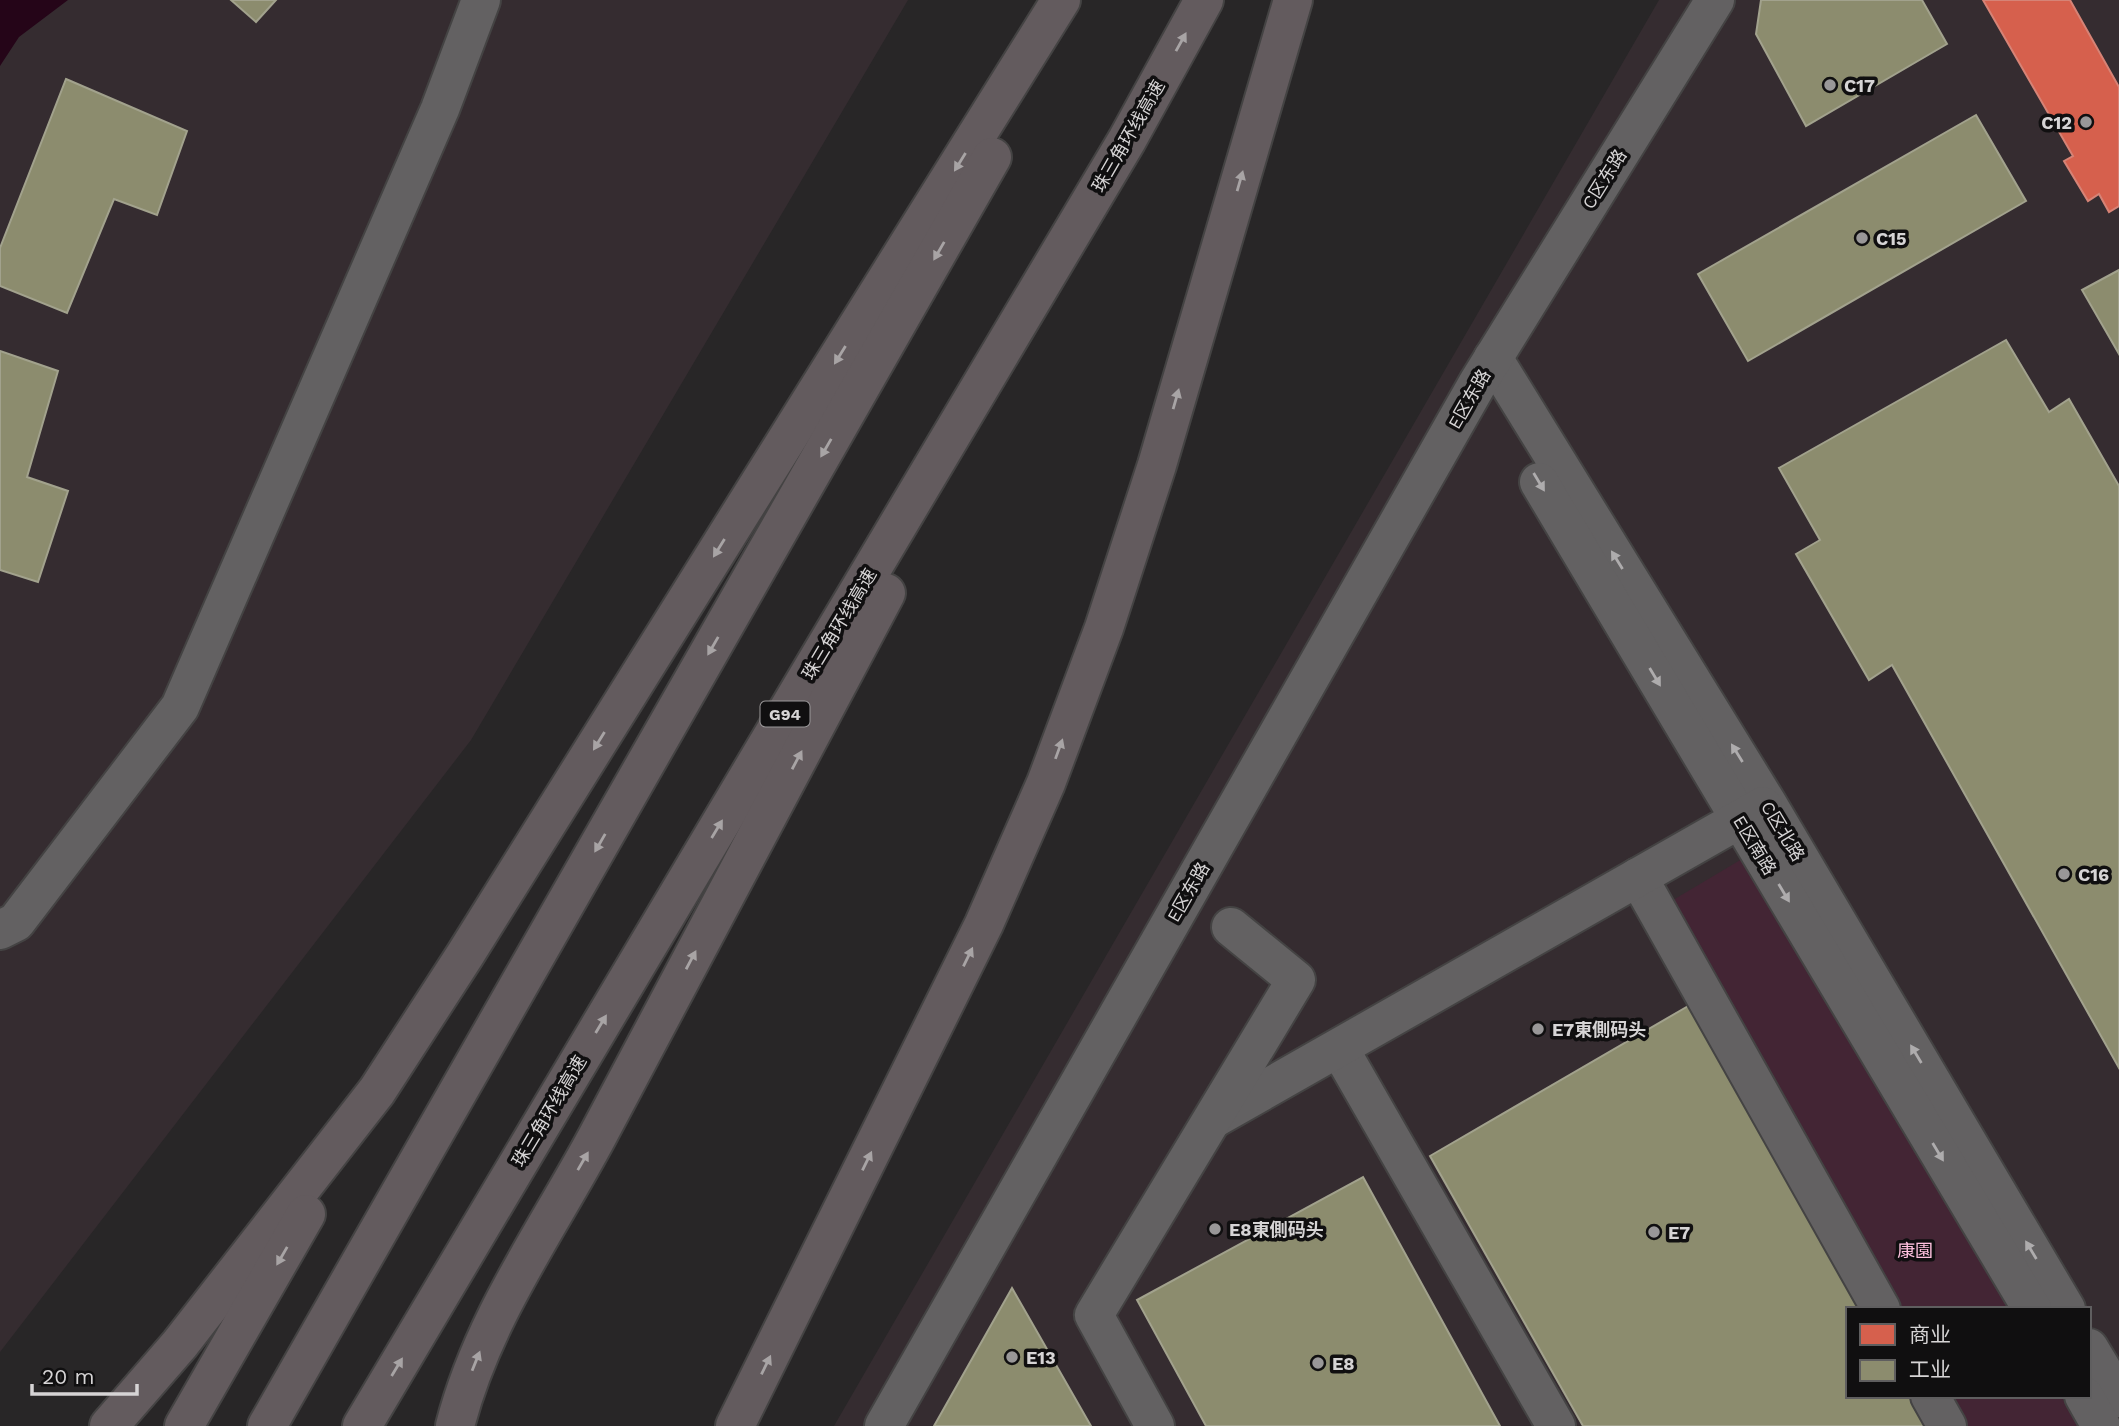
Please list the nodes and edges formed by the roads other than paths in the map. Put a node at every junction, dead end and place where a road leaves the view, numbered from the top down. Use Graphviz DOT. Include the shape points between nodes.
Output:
graph roads {
  1 [pos="481,0"];
  2 [pos="1061,0"];
  3 [pos="1082,0"];
  4 [pos="1204,0"];
  5 [pos="1293,0"];
  6 [pos="1715,0"];
  7 [pos="1126,140"];
  8 [pos="1486,369"];
  9 [pos="1754,811"];
  10 [pos="1638,877"];
  11 [pos="1231,927"];
  12 [pos="0,930"];
  13 [pos="1339,1048"];
  14 [pos="377,1091"];
  15 [pos="1214,1118"];
  16 [pos="1880,1307"];
  17 [pos="2031,1307"];
  18 [pos="2065,1307"];
  19 [pos="2091,1351"];
  20 [pos="1931,1398"];
  21 [pos="2085,1398"];
  22 [pos="2119,1398"];
  23 [pos="109,1426"];
  24 [pos="184,1426"];
  25 [pos="267,1426"];
  26 [pos="362,1426"];
  27 [pos="455,1426"];
  28 [pos="736,1426"];
  29 [pos="884,1426"];
  30 [pos="1156,1426"];
  31 [pos="1556,1426"];
  32 [pos="1947,1426"];
  33 [pos="2101,1426"];
  1 -- 12 [label="street" via="440,108 180,707 16,922"];
  2 -- 14 [label="highway, one-way"];
  3 -- 25 [label="highway, one-way"];
  7 -- 4 [label="highway, 珠三角环线高速 / G94, one-way"];
  28 -- 5 [label="highway, one-way" via="989,913 1051,770 1157,465"];
  6 -- 8 [label="street, C区东路"];
  26 -- 7 [label="highway, 珠三角环线高速 / G94, one-way"];
  27 -- 7 [label="highway, one-way" via="494,1318 596,1139"];
  8 -- 9 [label="street, C区北路"];
  8 -- 29 [label="street, E区东路"];
  9 -- 10 [label="street"];
  9 -- 17 [label="street, E区南路, one-way"];
  18 -- 9 [label="street, C区北路, one-way"];
  10 -- 13 [label="street"];
  10 -- 16 [label="street"];
  11 -- 15 [label="street" via="1296,980"];
  13 -- 15 [label="street"];
  13 -- 31 [label="street"];
  14 -- 23 [label="highway" via="180,1344"];
  14 -- 24 [label="highway, one-way"];
  15 -- 30 [label="street" via="1094,1315"];
  19 -- 22 [label="street"];
  20 -- 32 [label="street"];
  21 -- 33 [label="street"];
}
